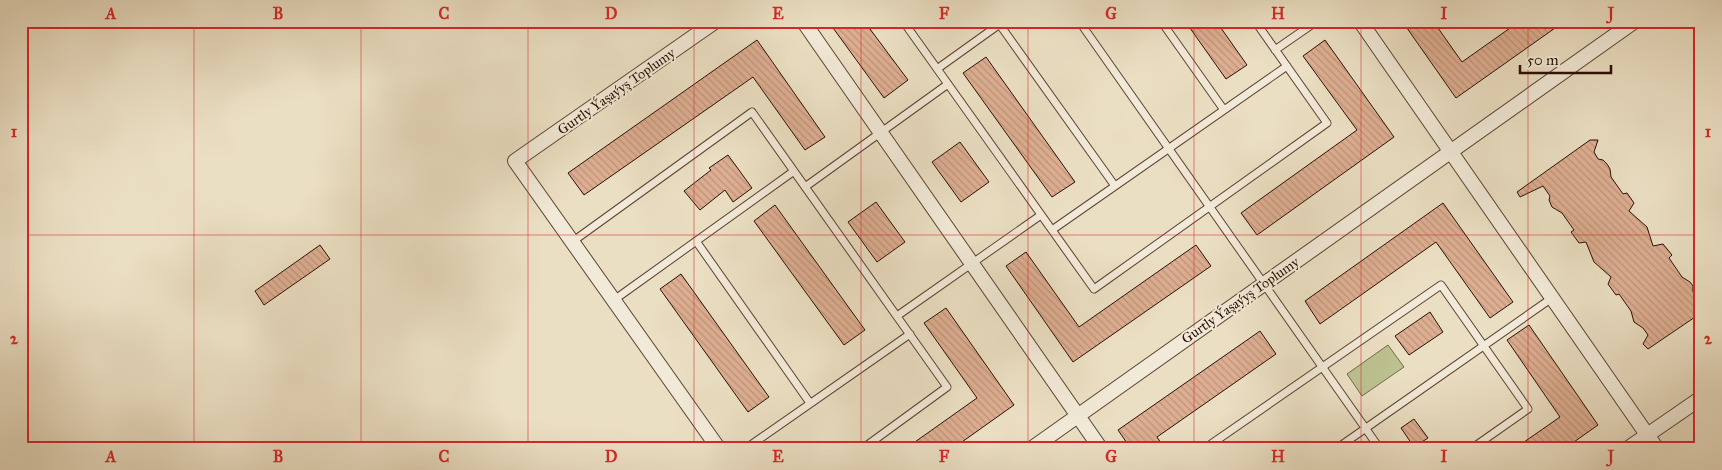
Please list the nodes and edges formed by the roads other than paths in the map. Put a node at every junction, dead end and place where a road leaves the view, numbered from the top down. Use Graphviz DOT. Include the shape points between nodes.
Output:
graph roads {
  1 [pos="716,21"];
  2 [pos="802,21"];
  3 [pos="902,21"];
  4 [pos="1079,21"];
  5 [pos="1161,21"];
  6 [pos="1255,21"];
  7 [pos="1317,21"];
  8 [pos="1360,21"];
  9 [pos="1635,21"];
  10 [pos="1002,23"];
  11 [pos="1275,50"];
  12 [pos="1287,66"];
  13 [pos="937,69"];
  14 [pos="948,84"];
  15 [pos="1224,110"];
  16 [pos="881,133"];
  17 [pos="1169,148"];
  18 [pos="1450,152"];
  19 [pos="794,171"];
  20 [pos="805,186"];
  21 [pos="1115,186"];
  22 [pos="1210,206"];
  23 [pos="1041,215"];
  24 [pos="1052,230"];
  25 [pos="696,241"];
  26 [pos="572,242"];
  27 [pos="972,263"];
  28 [pos="1264,283"];
  29 [pos="1552,298"];
  30 [pos="614,300"];
  31 [pos="897,316"];
  32 [pos="910,334"];
  33 [pos="1484,345"];
  34 [pos="1322,367"];
  35 [pos="1701,398"];
  36 [pos="810,403"];
  37 [pos="1078,415"];
  38 [pos="1366,428"];
  39 [pos="1647,435"];
  40 [pos="719,449"];
  41 [pos="745,449"];
  42 [pos="862,449"];
  43 [pos="1031,449"];
  44 [pos="1101,449"];
  45 [pos="1204,449"];
  46 [pos="1336,449"];
  47 [pos="1380,449"];
  48 [pos="1471,449"];
  49 [pos="1627,449"];
  50 [pos="1657,449"];
  1 -- 26 [label="street, Gurtly Ýaşaýyş Toplumy" via="515,161"];
  2 -- 16 [label="street"];
  3 -- 13 [label="lane"];
  4 -- 17 [label="lane"];
  5 -- 15 [label="lane"];
  6 -- 11 [label="lane"];
  7 -- 11 [label="lane"];
  8 -- 18 [label="street"];
  9 -- 18 [label="street, Gurtly Ýaşaýyş Toplumy"];
  10 -- 13 [label="lane"];
  10 -- 21 [label="lane"];
  11 -- 12 [label="lane"];
  12 -- 15 [label="lane"];
  12 -- 22 [label="lane" via="1328,123"];
  13 -- 14 [label="lane"];
  14 -- 16 [label="lane"];
  14 -- 23 [label="lane"];
  15 -- 17 [label="lane"];
  16 -- 20 [label="lane"];
  16 -- 27 [label="street"];
  17 -- 21 [label="lane"];
  17 -- 22 [label="lane"];
  18 -- 28 [label="street, Gurtly Ýaşaýyş Toplumy"];
  18 -- 29 [label="street"];
  19 -- 20 [label="lane"];
  19 -- 25 [label="lane"];
  19 -- 26 [label="lane" via="752,112"];
  20 -- 31 [label="lane"];
  21 -- 24 [label="lane"];
  22 -- 24 [label="lane" via="1094,289"];
  22 -- 28 [label="lane"];
  23 -- 24 [label="lane"];
  23 -- 27 [label="lane"];
  25 -- 30 [label="lane"];
  25 -- 36 [label="lane"];
  26 -- 30 [label="street"];
  27 -- 31 [label="lane"];
  27 -- 37 [label="street"];
  28 -- 34 [label="lane"];
  28 -- 37 [label="street, Gurtly Ýaşaýyş Toplumy"];
  29 -- 33 [label="lane"];
  29 -- 39 [label="street"];
  30 -- 40 [label="street"];
  31 -- 32 [label="lane"];
  32 -- 36 [label="lane"];
  32 -- 42 [label="lane" via="947,387"];
  33 -- 34 [label="lane" via="1441,285"];
  33 -- 38 [label="lane"];
  33 -- 48 [label="lane" via="1528,409"];
  34 -- 38 [label="lane"];
  34 -- 45 [label="lane"];
  35 -- 39 [label="street"];
  36 -- 41 [label="lane"];
  37 -- 43 [label="street, Gurtly Ýaşaýyş Toplumy"];
  37 -- 44 [label="street"];
  38 -- 46 [label="lane"];
  38 -- 47 [label="lane"];
  39 -- 49 [label="street"];
  39 -- 50 [label="street"];
}
